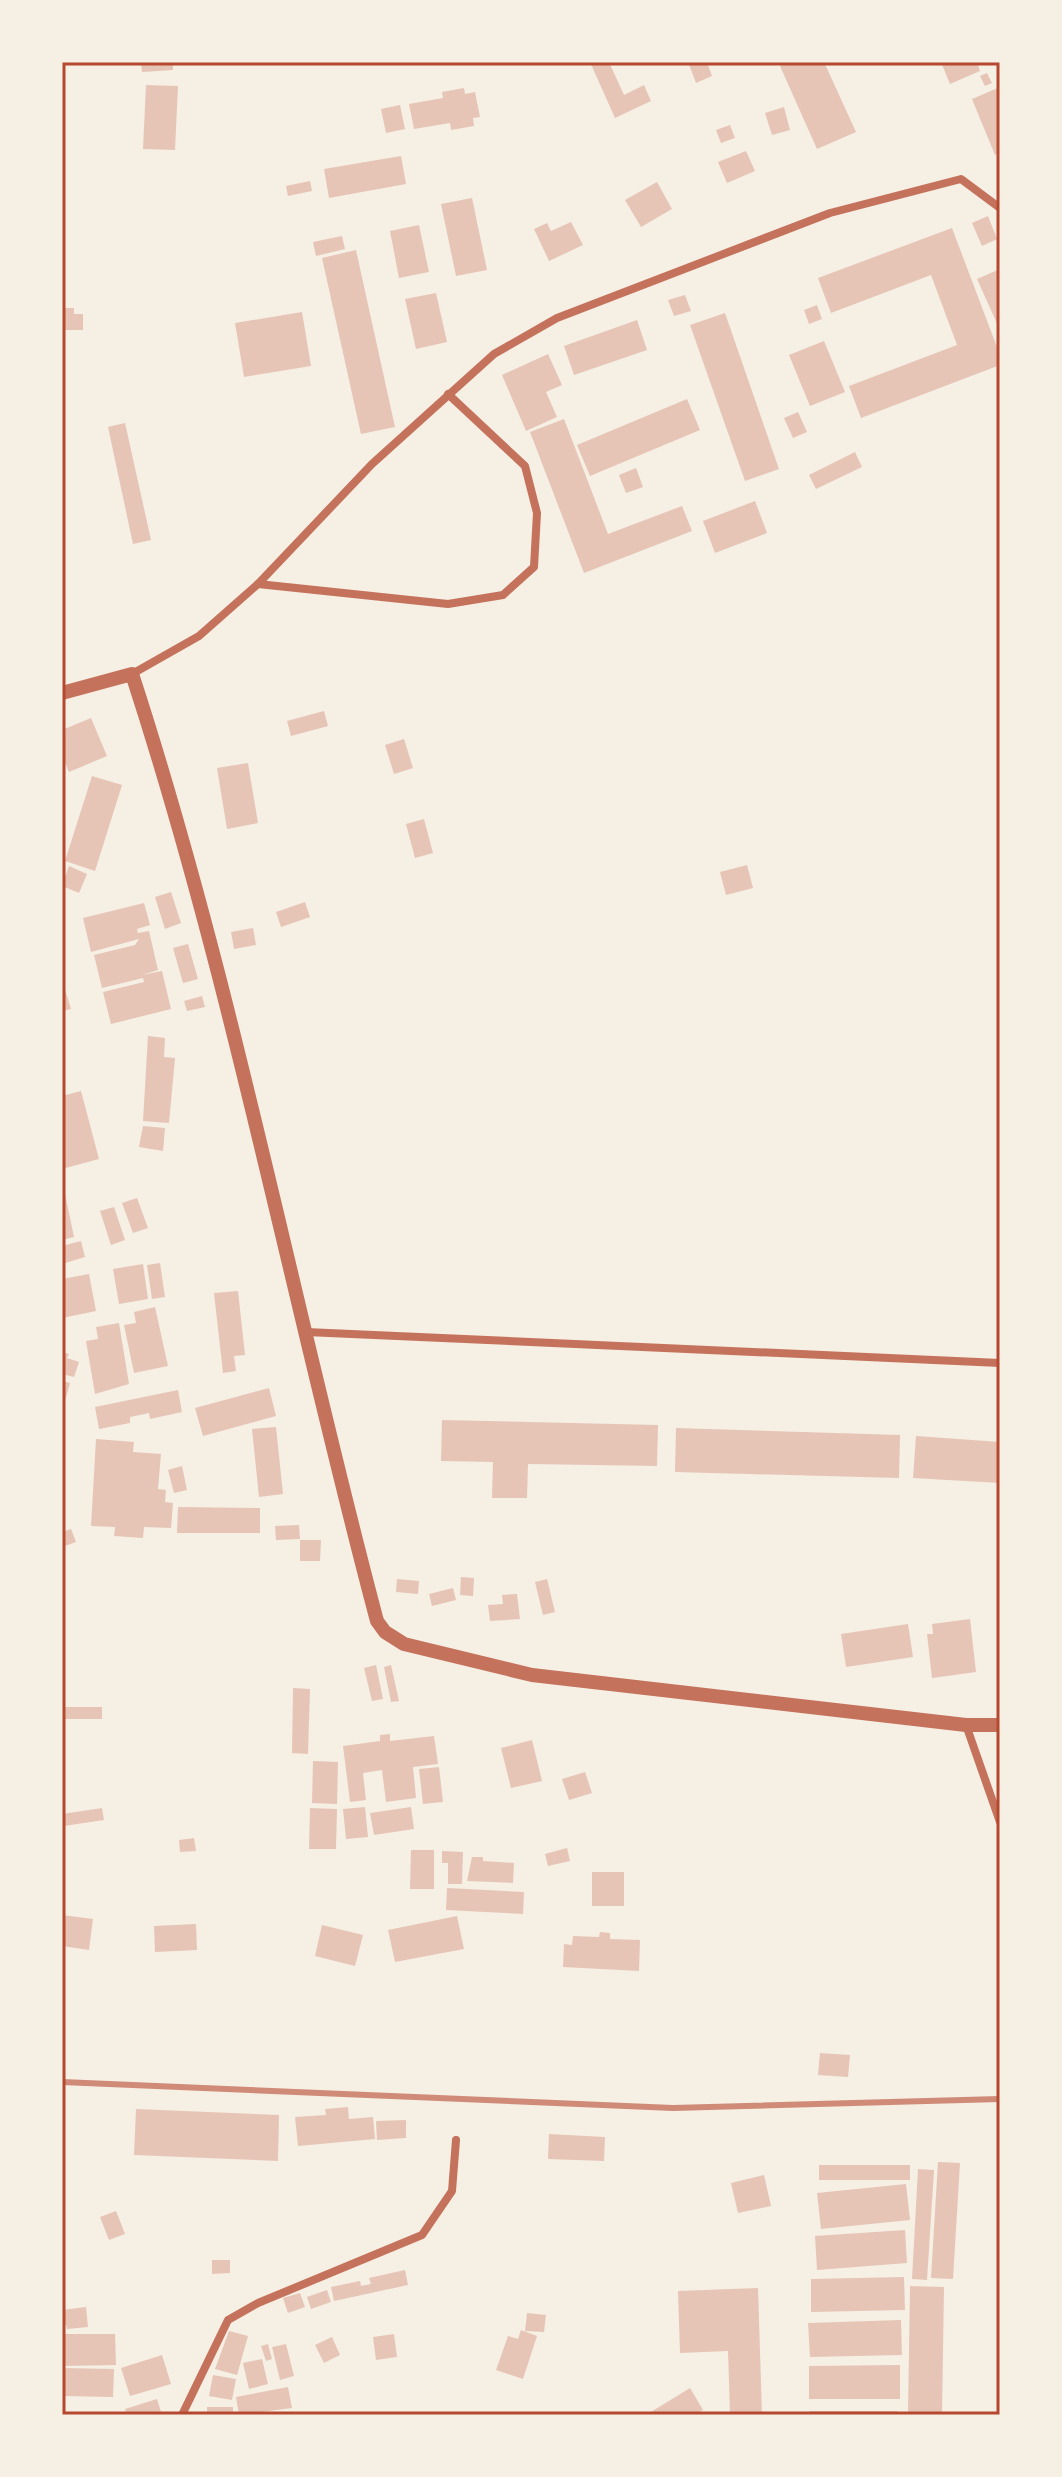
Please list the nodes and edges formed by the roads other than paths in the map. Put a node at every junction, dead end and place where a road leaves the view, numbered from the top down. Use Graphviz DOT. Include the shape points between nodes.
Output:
graph roads {
  1 [pos="1000,208"];
  2 [pos="448,394"];
  3 [pos="258,584"];
  4 [pos="132,674"];
  5 [pos="62,693"];
  6 [pos="306,1332"];
  7 [pos="1000,1363"];
  8 [pos="966,1725"];
  9 [pos="1000,1725"];
  10 [pos="1000,1822"];
  11 [pos="456,2140"];
  12 [pos="182,2415"];
  1 -- 2 [label="street" via="961,179 830,213 557,318 494,354"];
  2 -- 3 [label="street" via="372,464"];
  2 -- 3 [label="street" via="525,466 537,513 534,567 503,595 448,604"];
  3 -- 4 [label="street" via="199,636"];
  4 -- 5 [label="street"];
  4 -- 6 [label="street" via="238,1041"];
  6 -- 7 [label="street"];
  6 -- 8 [label="street" via="377,1621 404,1644 532,1675"];
  8 -- 9 [label="street"];
  8 -- 10 [label="street"];
  11 -- 12 [label="street" via="452,2191 422,2235 228,2320"];
}
